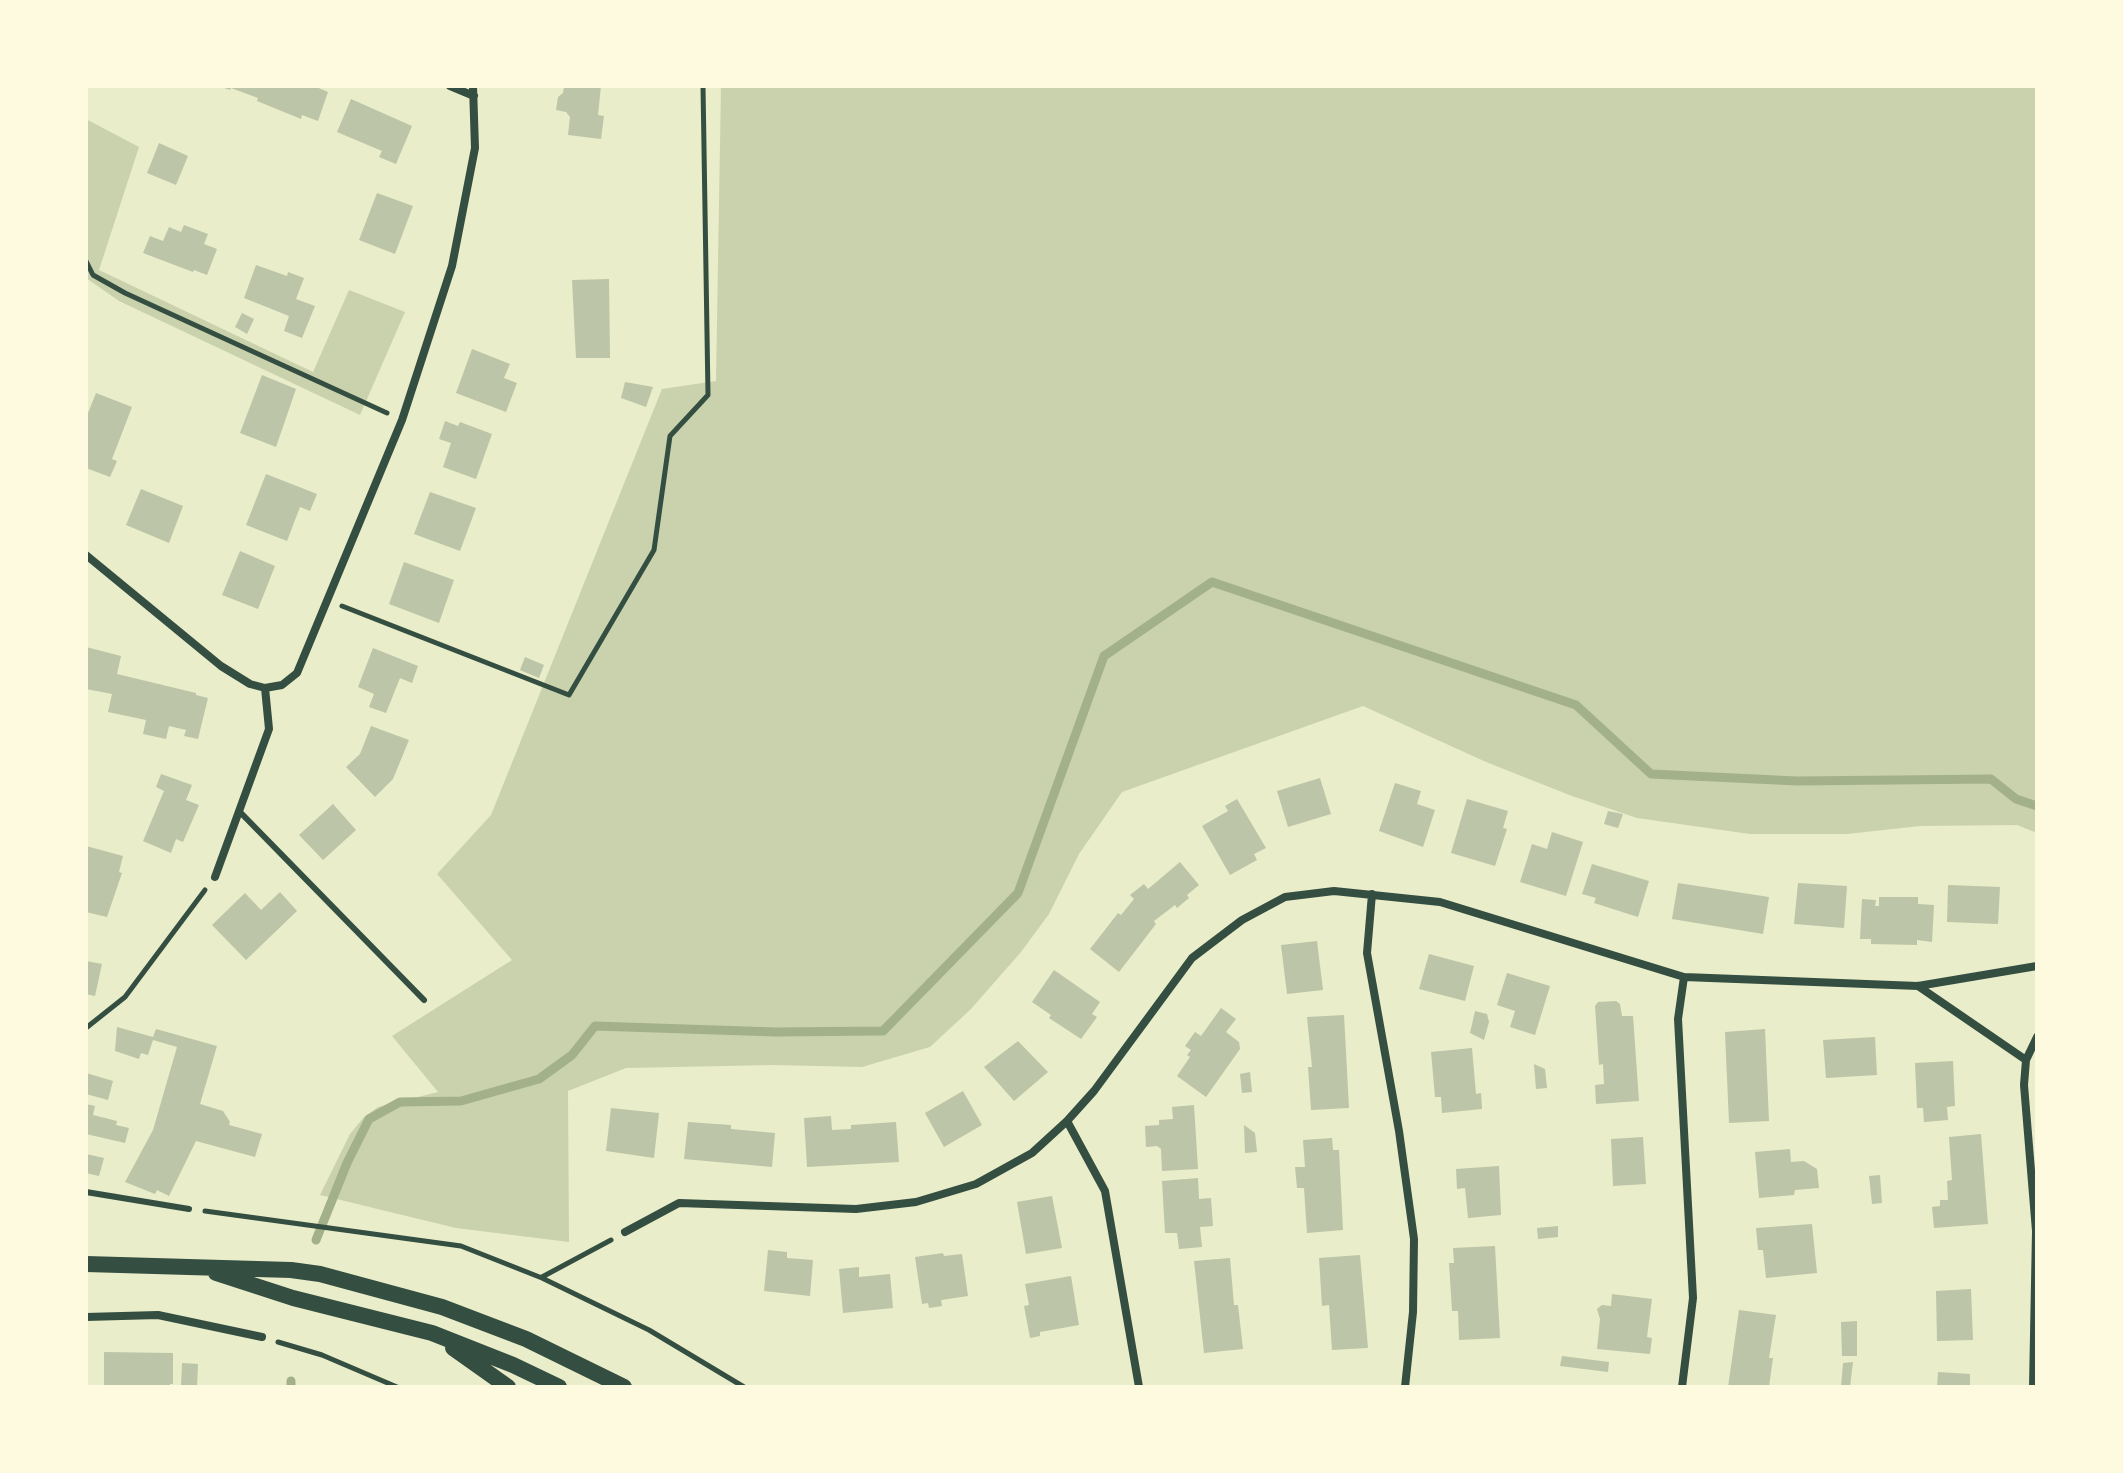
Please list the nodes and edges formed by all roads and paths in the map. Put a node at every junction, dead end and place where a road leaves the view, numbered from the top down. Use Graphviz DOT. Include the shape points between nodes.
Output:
graph roads {
  1 [pos="450,86"];
  2 [pos="703,86"];
  3 [pos="474,91"];
  4 [pos="86,261"];
  5 [pos="402,420"];
  6 [pos="86,555"];
  7 [pos="327,601"];
  8 [pos="265,688"];
  9 [pos="239,811"];
  10 [pos="215,877"];
  11 [pos="1372,894"];
  12 [pos="2037,966"];
  13 [pos="1684,977"];
  14 [pos="1918,986"];
  15 [pos="424,1000"];
  16 [pos="86,1028"];
  17 [pos="2037,1037"];
  18 [pos="2026,1060"];
  19 [pos="1067,1121"];
  20 [pos="86,1192"];
  21 [pos="189,1209"];
  22 [pos="625,1232"];
  23 [pos="86,1264"];
  24 [pos="196,1267"];
  25 [pos="542,1278"];
  26 [pos="2036,1303"];
  27 [pos="86,1317"];
  28 [pos="432,1333"];
  29 [pos="262,1337"];
  30 [pos="397,1387"];
  31 [pos="508,1387"];
  32 [pos="559,1387"];
  33 [pos="624,1387"];
  34 [pos="744,1387"];
  35 [pos="1139,1387"];
  36 [pos="1405,1387"];
  37 [pos="1682,1387"];
  38 [pos="2033,1387"];
  1 -- 3 [label="street"];
  2 -- 7 [label="path" via="708,395 670,436 654,550 569,695"];
  3 -- 5 [label="street" via="475,148 452,266"];
  4 -- 5 [label="path" via="93,275 125,293"];
  5 -- 7 [label="street"];
  6 -- 8 [label="street" via="221,666"];
  7 -- 8 [label="street" via="297,673 282,685"];
  8 -- 9 [label="street" via="269,729"];
  9 -- 10 [label="street"];
  9 -- 15 [label="lane"];
  10 -- 16 [label="path" via="125,997"];
  11 -- 13 [label="street" via="1440,902"];
  11 -- 19 [label="street" via="1334,891 1285,897 1242,920 1192,958"];
  11 -- 36 [label="street" via="1367,953 1414,1239"];
  12 -- 14 [label="street"];
  13 -- 14 [label="street"];
  13 -- 37 [label="street" via="1678,1019 1693,1298"];
  14 -- 18 [label="street"];
  17 -- 18 [label="street"];
  18 -- 26 [label="street"];
  19 -- 22 [label="street" via="1032,1153 976,1184 916,1202 856,1209 679,1203"];
  19 -- 35 [label="street" via="1105,1191"];
  20 -- 21 [label="lane"];
  21 -- 25 [label="path" via="461,1246"];
  22 -- 25 [label="path"];
  23 -- 24 [label="main road"];
  24 -- 28 [label="main road"];
  24 -- 33 [label="main road" via="320,1274 442,1307 526,1339"];
  25 -- 34 [label="path" via="649,1330"];
  26 -- 38 [label="street"];
  27 -- 29 [label="street" via="158,1315"];
  28 -- 31 [label="main road"];
  28 -- 32 [label="main road"];
  29 -- 30 [label="path"];
}
